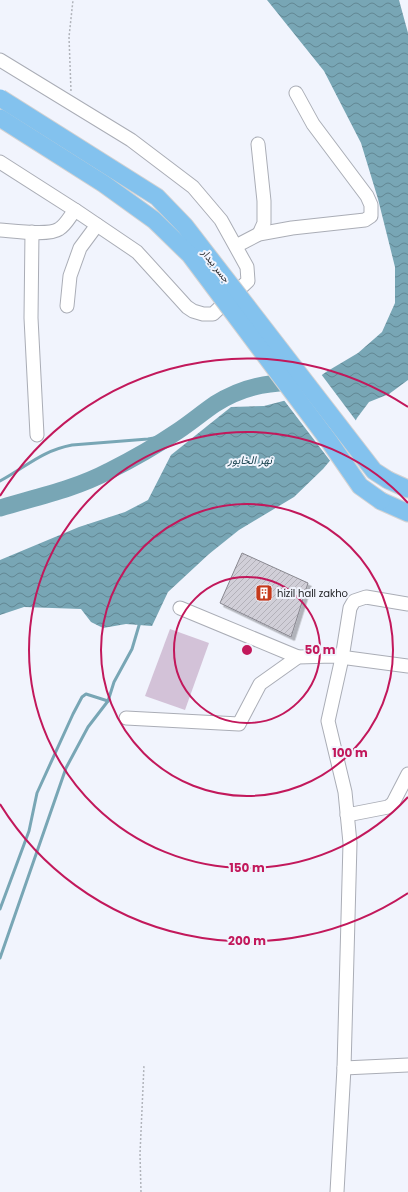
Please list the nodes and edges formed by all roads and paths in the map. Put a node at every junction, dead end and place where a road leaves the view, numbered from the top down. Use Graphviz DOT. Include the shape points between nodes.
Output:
graph roads {
  1 [pos="73,0"];
  2 [pos="0,60"];
  3 [pos="296,93"];
  4 [pos="0,98"];
  5 [pos="72,103"];
  6 [pos="0,118"];
  7 [pos="258,144"];
  8 [pos="0,162"];
  9 [pos="75,210"];
  10 [pos="97,225"];
  11 [pos="0,230"];
  12 [pos="32,232"];
  13 [pos="259,234"];
  14 [pos="236,246"];
  15 [pos="67,306"];
  16 [pos="36,435"];
  17 [pos="408,489"];
  18 [pos="408,513"];
  19 [pos="408,604"];
  20 [pos="180,608"];
  21 [pos="298,657"];
  22 [pos="342,658"];
  23 [pos="408,666"];
  24 [pos="126,718"];
  25 [pos="408,774"];
  26 [pos="347,814"];
  27 [pos="408,1065"];
  28 [pos="144,1066"];
  29 [pos="344,1068"];
  30 [pos="141,1192"];
  31 [pos="337,1192"];
  1 -- 5 [label="path" via="69,37"];
  2 -- 5 [label="street"];
  3 -- 13 [label="street" via="313,124 367,196 372,205 371,216 365,220"];
  4 -- 17 [label="main road, جسر بيدار, bridge" via="157,197 171,210 374,471"];
  5 -- 14 [label="street" via="131,140 193,188 221,220"];
  6 -- 18 [label="main road, جسر بيدار, bridge" via="104,184 154,220 190,255 360,486 380,501"];
  7 -- 13 [label="street" via="264,209 264,223"];
  8 -- 9 [label="street"];
  9 -- 10 [label="street"];
  9 -- 12 [label="street" via="59,230 49,233"];
  10 -- 14 [label="street" via="137,252 187,307 203,314 213,314 248,281 247,266"];
  10 -- 15 [label="street" via="80,248 70,276"];
  11 -- 12 [label="street"];
  12 -- 16 [label="street" via="31,318"];
  13 -- 14 [label="street"];
  19 -- 22 [label="street" via="366,597 354,601 350,608"];
  20 -- 21 [label="street"];
  21 -- 22 [label="street"];
  21 -- 24 [label="street" via="260,684 239,724"];
  22 -- 23 [label="street"];
  22 -- 26 [label="street" via="328,722 345,792"];
  25 -- 26 [label="street" via="388,808"];
  26 -- 29 [label="street" via="350,843"];
  27 -- 29 [label="street"];
  28 -- 30 [label="path"];
  29 -- 31 [label="street"];
}
